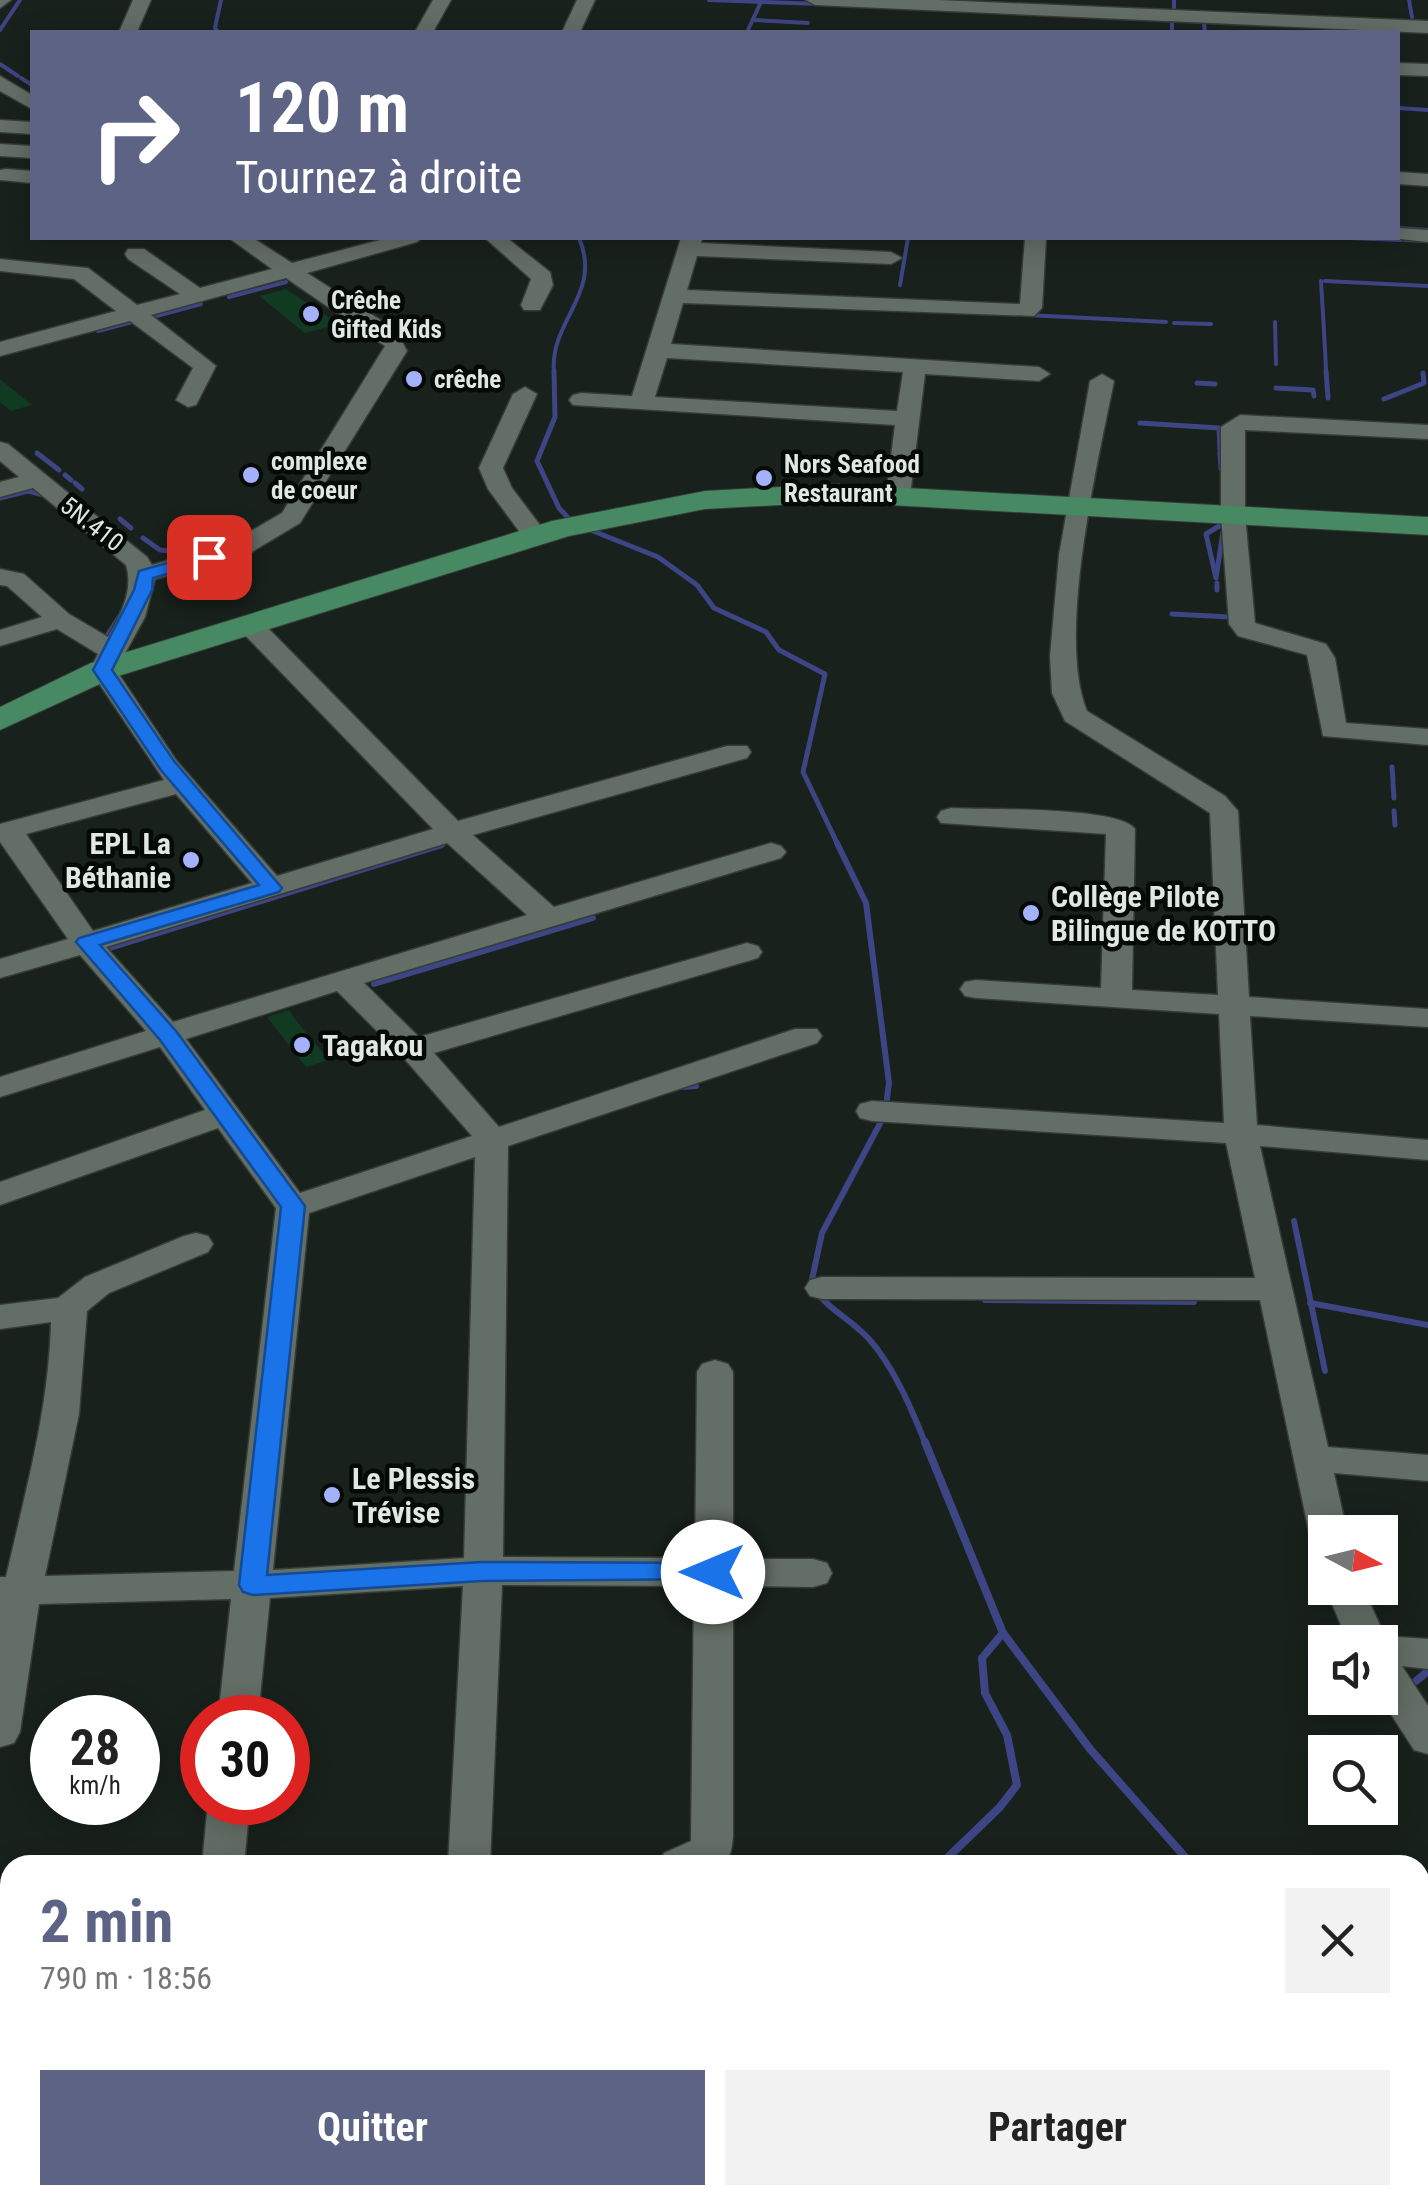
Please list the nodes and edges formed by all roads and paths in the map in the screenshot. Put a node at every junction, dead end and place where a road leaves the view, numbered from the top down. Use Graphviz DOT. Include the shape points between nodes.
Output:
graph roads {
  1 [pos="142,0"];
  2 [pos="442,0"];
  3 [pos="586,0"];
  4 [pos="815,0"];
  5 [pos="1396,0"];
  6 [pos="1013,5"];
  7 [pos="1096,6"];
  8 [pos="1187,16"];
  9 [pos="1400,26"];
  10 [pos="1318,27"];
  11 [pos="1428,27"];
  12 [pos="129,30"];
  13 [pos="425,30"];
  14 [pos="571,30"];
  15 [pos="1400,69"];
  16 [pos="1428,70"];
  17 [pos="0,82"];
  18 [pos="30,102"];
  19 [pos="0,126"];
  20 [pos="30,128"];
  21 [pos="0,150"];
  22 [pos="30,152"];
  23 [pos="6,175"];
  24 [pos="30,177"];
  25 [pos="1400,178"];
  26 [pos="1428,180"];
  27 [pos="1400,234"];
  28 [pos="1428,236"];
  29 [pos="242,240"];
  30 [pos="403,240"];
  31 [pos="497,240"];
  32 [pos="1036,240"];
  33 [pos="690,243"];
  34 [pos="136,254"];
  35 [pos="0,264"];
  36 [pos="291,272"];
  37 [pos="889,273"];
  38 [pos="199,296"];
  39 [pos="672,296"];
  40 [pos="532,305"];
  41 [pos="135,314"];
  42 [pos="0,349"];
  43 [pos="655,350"];
  44 [pos="915,366"];
  45 [pos="1040,374"];
  46 [pos="1102,381"];
  47 [pos="525,394"];
  48 [pos="188,400"];
  49 [pos="581,400"];
  50 [pos="640,404"];
  51 [pos="910,419"];
  52 [pos="1428,432"];
  53 [pos="0,449"];
  54 [pos="36,480"];
  55 [pos="0,490"];
  56 [pos="898,496"];
  57 [pos="1078,506"];
  58 [pos="1233,515"];
  59 [pos="1428,526"];
  60 [pos="549,533"];
  61 [pos="145,574"];
  62 [pos="0,576"];
  63 [pos="60,620"];
  64 [pos="250,625"];
  65 [pos="0,638"];
  66 [pos="107,660"];
  67 [pos="0,720"];
  68 [pos="1428,737"];
  69 [pos="736,752"];
  70 [pos="182,784"];
  71 [pos="951,817"];
  72 [pos="5,831"];
  73 [pos="452,832"];
  74 [pos="771,852"];
  75 [pos="272,888"];
  76 [pos="550,919"];
  77 [pos="86,942"];
  78 [pos="747,952"];
  79 [pos="0,969"];
  80 [pos="343,979"];
  81 [pos="976,988"];
  82 [pos="1116,997"];
  83 [pos="1235,1004"];
  84 [pos="1428,1018"];
  85 [pos="168,1036"];
  86 [pos="806,1036"];
  87 [pos="413,1049"];
  88 [pos="0,1087"];
  89 [pos="872,1111"];
  90 [pos="225,1114"];
  91 [pos="1241,1134"];
  92 [pos="492,1139"];
  93 [pos="1428,1150"];
  94 [pos="0,1194"];
  95 [pos="293,1206"];
  96 [pos="196,1244"];
  97 [pos="822,1288"];
  98 [pos="1275,1289"];
  99 [pos="69,1307"];
  100 [pos="0,1317"];
  101 [pos="715,1372"];
  102 [pos="1312,1458"];
  103 [pos="1428,1468"];
  104 [pos="1324,1515"];
  105 [pos="482,1571"];
  106 [pos="713,1572"];
  107 [pos="812,1573"];
  108 [pos="253,1585"];
  109 [pos="11,1591"];
  110 [pos="1398,1652"];
  111 [pos="1428,1654"];
  112 [pos="1398,1693"];
  113 [pos="241,1695"];
  114 [pos="0,1732"];
  115 [pos="1428,1739"];
  116 [pos="226,1825"];
  117 [pos="223,1855"];
  118 [pos="469,1855"];
  119 [pos="699,1855"];
  1 -- 12 [label="street"];
  2 -- 13 [label="street"];
  3 -- 14 [label="street"];
  4 -- 6 [label="street" via="857,10"];
  5 -- 9 [label="street"];
  6 -- 7 [label="street"];
  7 -- 8 [label="street"];
  8 -- 10 [label="street"];
  9 -- 10 [label="street"];
  9 -- 11 [label="street"];
  15 -- 16 [label="street"];
  17 -- 18 [label="street"];
  19 -- 20 [label="street"];
  21 -- 22 [label="street"];
  23 -- 24 [label="street"];
  25 -- 26 [label="street"];
  27 -- 28 [label="street"];
  29 -- 36 [label="street"];
  30 -- 36 [label="street"];
  31 -- 40 [label="street" via="542,277"];
  32 -- 37 [label="street" via="1026,311"];
  33 -- 37 [label="street"];
  33 -- 39 [label="street"];
  34 -- 38 [label="street"];
  35 -- 41 [label="street" via="76,271"];
  36 -- 38 [label="street"];
  36 -- 61 [label="street" via="388,335 396,351 277,531"];
  37 -- 39 [label="street"];
  38 -- 41 [label="street"];
  39 -- 43 [label="street"];
  41 -- 42 [label="street"];
  41 -- 48 [label="street" via="205,366"];
  43 -- 44 [label="street"];
  43 -- 50 [label="street"];
  44 -- 45 [label="street"];
  44 -- 51 [label="street"];
  46 -- 57 [label="street"];
  47 -- 60 [label="street" via="491,468 500,489"];
  49 -- 50 [label="street"];
  50 -- 51 [label="street"];
  51 -- 56 [label="street"];
  52 -- 58 [label="street" via="1240,422 1233,426"];
  53 -- 54 [label="street, 5N.410"];
  54 -- 55 [label="street"];
  54 -- 61 [label="street, 5N.410" via="128,551"];
  56 -- 57 [label="main road"];
  56 -- 60 [label="main road" via="748,495"];
  57 -- 58 [label="main road"];
  57 -- 83 [label="street" via="1067,596 1067,706 1224,812"];
  58 -- 59 [label="main road"];
  58 -- 68 [label="street" via="1242,624 1317,650 1332,730"];
  60 -- 64 [label="main road"];
  61 -- 66 [label="street, 5N.410"];
  62 -- 63 [label="street" via="15,579"];
  63 -- 65 [label="street"];
  63 -- 66 [label="street"];
  64 -- 66 [label="main road"];
  64 -- 73 [label="street"];
  66 -- 67 [label="main road"];
  66 -- 70 [label="street"];
  69 -- 73 [label="street"];
  70 -- 72 [label="street"];
  70 -- 75 [label="street"];
  71 -- 82 [label="street" via="1121,830"];
  72 -- 77 [label="street"];
  73 -- 75 [label="street"];
  73 -- 76 [label="street"];
  74 -- 76 [label="street"];
  75 -- 77 [label="street"];
  76 -- 80 [label="street"];
  77 -- 79 [label="street"];
  77 -- 85 [label="street"];
  78 -- 87 [label="street"];
  80 -- 85 [label="street"];
  80 -- 87 [label="street"];
  81 -- 82 [label="street"];
  82 -- 83 [label="street"];
  83 -- 84 [label="street"];
  83 -- 91 [label="street"];
  85 -- 88 [label="street"];
  85 -- 90 [label="street"];
  86 -- 92 [label="street"];
  87 -- 92 [label="street"];
  89 -- 91 [label="street"];
  90 -- 94 [label="street"];
  90 -- 95 [label="street"];
  91 -- 93 [label="street"];
  91 -- 98 [label="street"];
  92 -- 95 [label="street"];
  92 -- 105 [label="street"];
  95 -- 108 [label="street"];
  96 -- 99 [label="street" via="97,1284"];
  97 -- 98 [label="street"];
  98 -- 102 [label="street"];
  99 -- 100 [label="street"];
  99 -- 109 [label="street" via="64,1413"];
  101 -- 106 [label="street"];
  102 -- 103 [label="street"];
  102 -- 104 [label="street"];
  105 -- 106 [label="street"];
  105 -- 108 [label="street"];
  105 -- 118 [label="street"];
  106 -- 107 [label="street"];
  106 -- 119 [label="street" via="712,1836 710,1850"];
  108 -- 109 [label="street"];
  108 -- 113 [label="street"];
  109 -- 114 [label="street"];
  110 -- 111 [label="street"];
  112 -- 115 [label="street"];
  116 -- 117 [label="street"];
}
